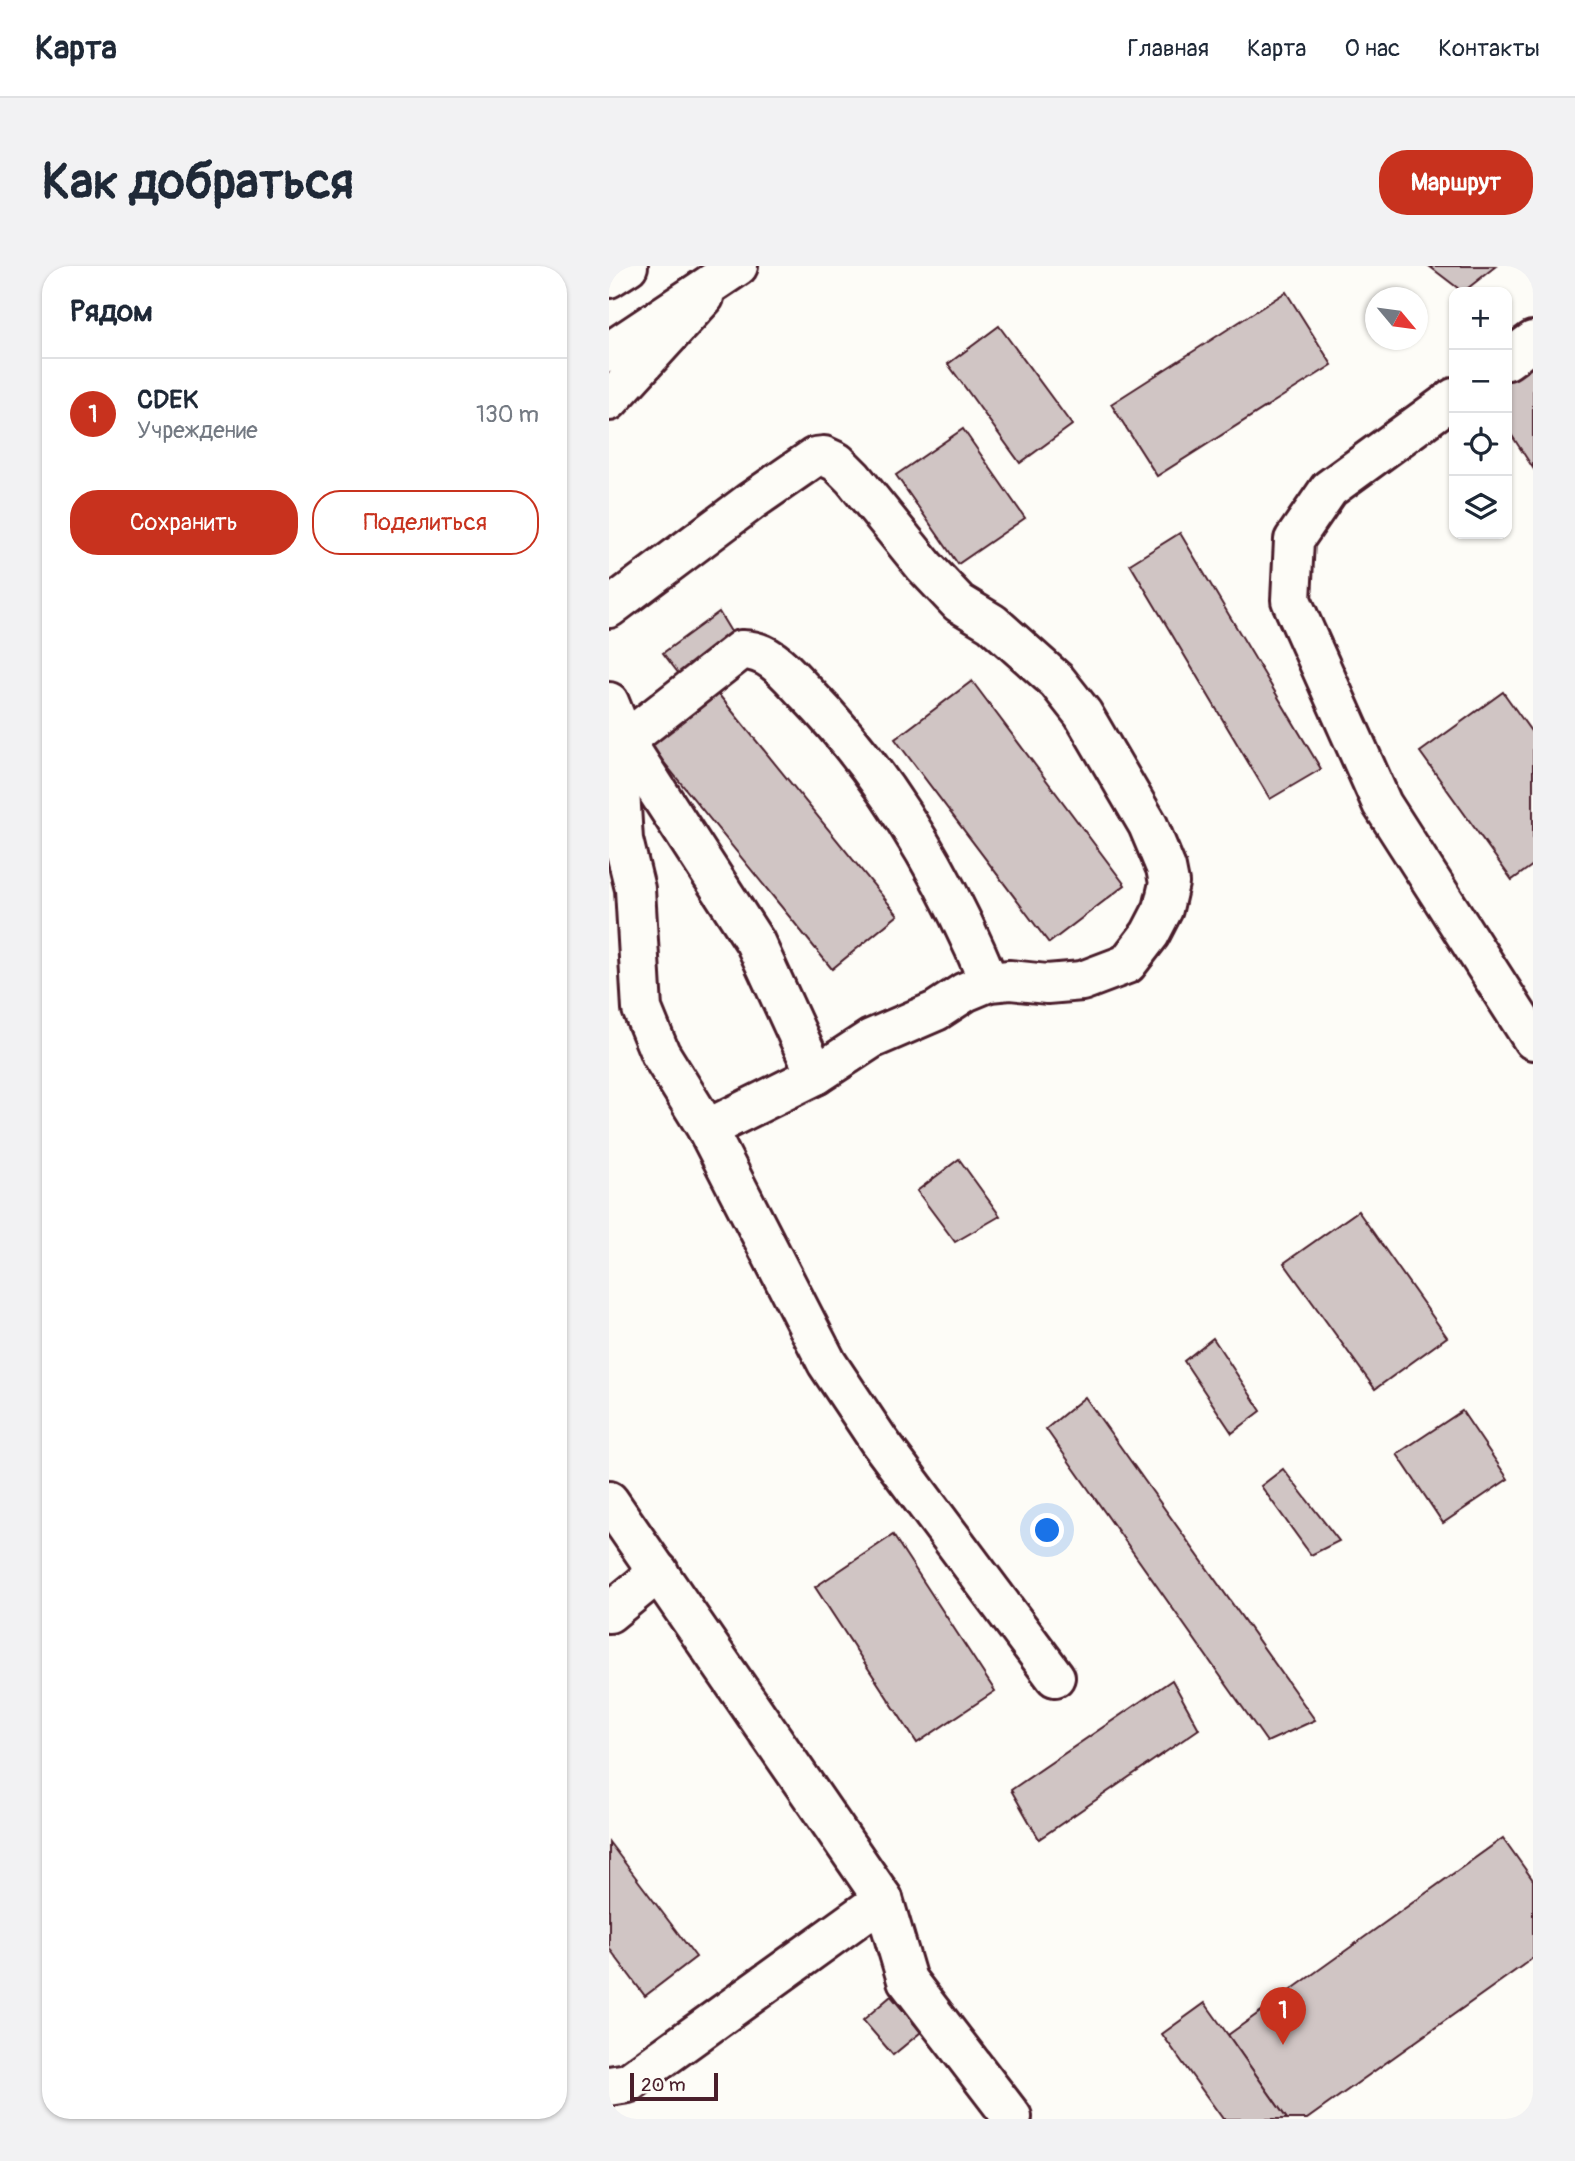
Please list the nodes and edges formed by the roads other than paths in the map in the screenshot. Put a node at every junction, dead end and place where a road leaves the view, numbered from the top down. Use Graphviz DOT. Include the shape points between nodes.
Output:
graph roads {
  1 [pos="628,266"];
  2 [pos="731,271"];
  3 [pos="609,278"];
  4 [pos="1533,341"];
  5 [pos="609,352"];
  6 [pos="1512,356"];
  7 [pos="609,401"];
  8 [pos="1449,402"];
  9 [pos="609,608"];
  10 [pos="609,702"];
  11 [pos="625,741"];
  12 [pos="989,982"];
  13 [pos="1533,1041"];
  14 [pos="816,1075"];
  15 [pos="707,1129"];
  16 [pos="609,1501"];
  17 [pos="659,1572"];
  18 [pos="609,1613"];
  19 [pos="1055,1677"];
  20 [pos="883,1899"];
  21 [pos="609,2086"];
  22 [pos="1012,2117"];
  1 -- 3 [label="main road"];
  2 -- 5 [label="main road"];
  2 -- 7 [label="main road"];
  4 -- 6 [label="main road"];
  8 -- 13 [label="main road" via="1329,489 1294,541 1291,600 1382,804"];
  9 -- 12 [label="main road" via="815,457 838,462 959,603 992,623 1057,681 1083,714 1148,825 1166,868 1169,883 1163,909 1127,964 1082,981"];
  10 -- 11 [label="main road"];
  11 -- 12 [label="main road" via="741,650 755,649 776,662 857,748 893,797 966,926"];
  11 -- 14 [label="main road" via="755,942"];
  11 -- 15 [label="main road" via="620,790 623,840 635,889 642,1009 660,1053"];
  12 -- 14 [label="main road" via="871,1039"];
  14 -- 15 [label="main road"];
  15 -- 19 [label="main road" via="827,1363 879,1441"];
  16 -- 17 [label="main road"];
  17 -- 18 [label="main road"];
  17 -- 20 [label="main road"];
  20 -- 21 [label="main road" via="628,2083"];
  20 -- 22 [label="main road" via="907,1980"];
}
